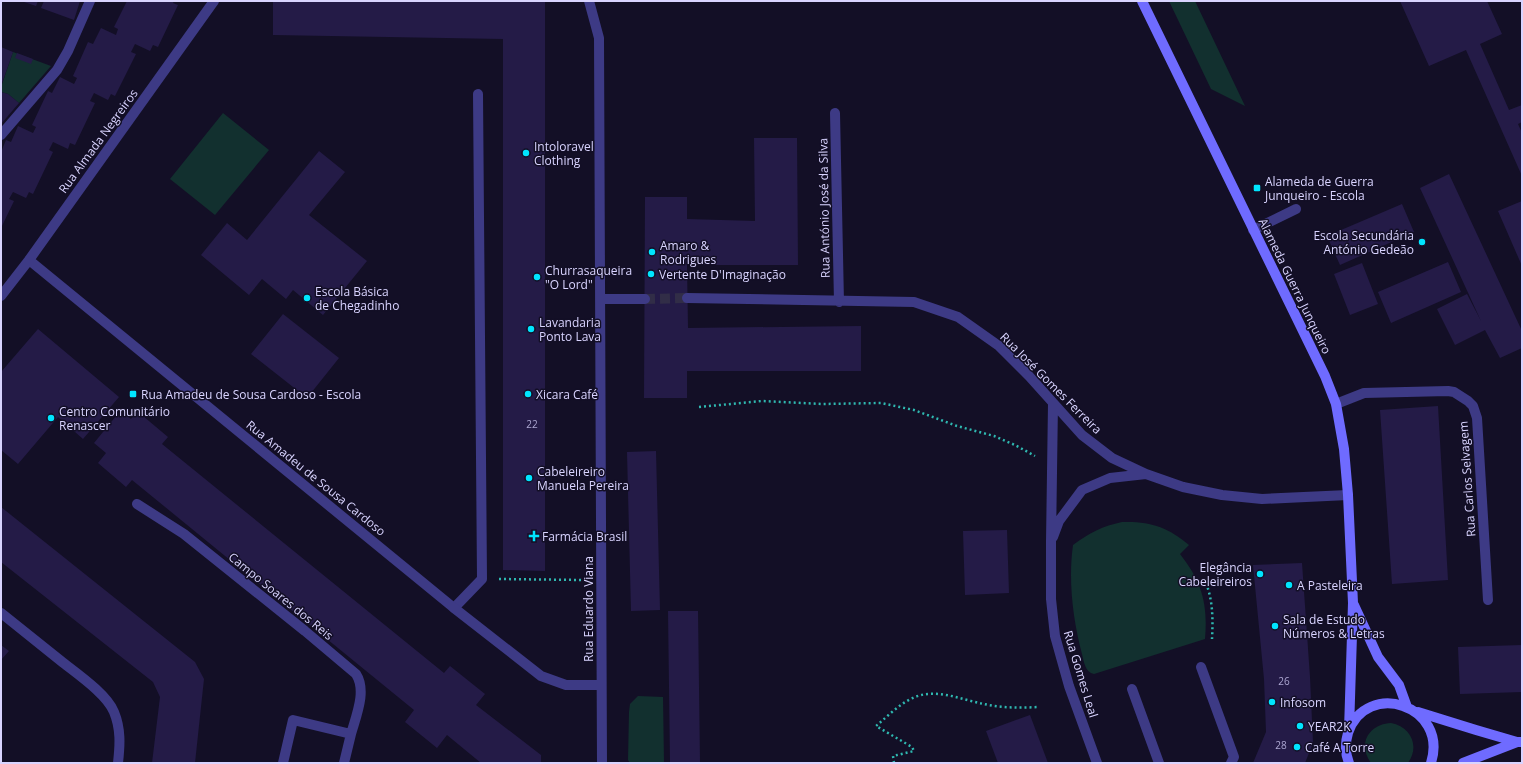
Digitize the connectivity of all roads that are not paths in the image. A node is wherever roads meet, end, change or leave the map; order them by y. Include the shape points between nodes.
1 (90, 1) edge
2 (214, 1) edge
3 (589, 1) edge
4 (1142, 1) edge
5 (478, 94) dead end
6 (835, 113) dead end
7 (1, 135) edge
8 (1296, 209) dead end
9 (1253, 230) junction
10 (29, 260) junction
11 (1, 296) edge
12 (687, 298) tunnel mouth
13 (601, 299) junction
14 (645, 299) tunnel mouth
15 (839, 302) junction
16 (1053, 403) junction
17 (1336, 404) junction
18 (1146, 474) junction
19 (1348, 495) junction
20 (138, 504) dead end
21 (1051, 542) junction
22 (1488, 600) dead end
23 (1353, 603) junction
24 (454, 608) junction
25 (1, 614) edge
26 (1201, 667) dead end
27 (601, 685) junction
28 (1132, 689) dead end
29 (1411, 709) junction
30 (1349, 730) junction
31 (351, 734) junction
32 (1520, 742) edge
33 (1348, 762) edge
34 (118, 763) edge
35 (283, 763) edge
36 (344, 763) edge
37 (602, 763) edge
38 (1097, 763) edge
39 (1158, 763) edge
40 (1231, 763) edge
41 (1431, 763) edge
42 (1463, 763) edge

1 - 7 street via 57,70
2 - 10 street, Rua Almada Negreiros
3 - 13 street, Rua Eduardo Viana via 598,38
4 - 9 street, Alameda Guerra Junqueiro
5 - 24 street via 482,579
6 - 15 street, Rua António José da Silva
8 - 9 street
9 - 17 street, Alameda Guerra Junqueiro via 1325,376
10 - 11 street, Rua Almada Negreiros
10 - 24 street, Rua Amadeu de Sousa Cardoso
12 - 15 street, Rua José Gomes Ferreira
13 - 14 street
13 - 27 street, Rua Eduardo Viana
15 - 16 street, Rua José Gomes Ferreira via 914,302 958,316 999,346
16 - 18 street, Rua José Gomes Ferreira via 1082,435 1112,458
16 - 21 street, Rua Gomes Leal
17 - 19 street, Alameda Guerra Junqueiro via 1344,449
17 - 22 street, Rua Carlos Selvagem via 1364,393 1448,391 1462,396 1473,406 1477,418
18 - 19 street, Rua José Gomes Ferreira via 1183,487 1229,496 1262,499
18 - 21 street, Rua Gomes Leal via 1110,478 1082,490 1060,521
19 - 23 street, Alameda Guerra Junqueiro
20 - 31 street, Campo Soares dos Reis via 184,534 356,674 361,691
21 - 38 street, Rua Gomes Leal via 1051,599 1055,636
23 - 29 street, Alameda Guerra Junqueiro via 1378,657 1399,685
23 - 30 street, Alameda Guerra Junqueiro
24 - 27 street, Rua Amadeu de Sousa Cardoso via 541,676 566,685
25 - 34 street via 86,681 114,710 119,728
26 - 40 street via 1234,757
27 - 37 street, Rua Eduardo Viana
28 - 39 street
29 - 30 street via 1392,703 1377,705 1358,717
29 - 32 street
29 - 41 street via 1425,721 1432,734 1434,750
30 - 33 street, Alameda Guerra Junqueiro via 1346,744
31 - 35 street via 293,720
31 - 36 street, Campo Soares dos Reis
32 - 42 street

